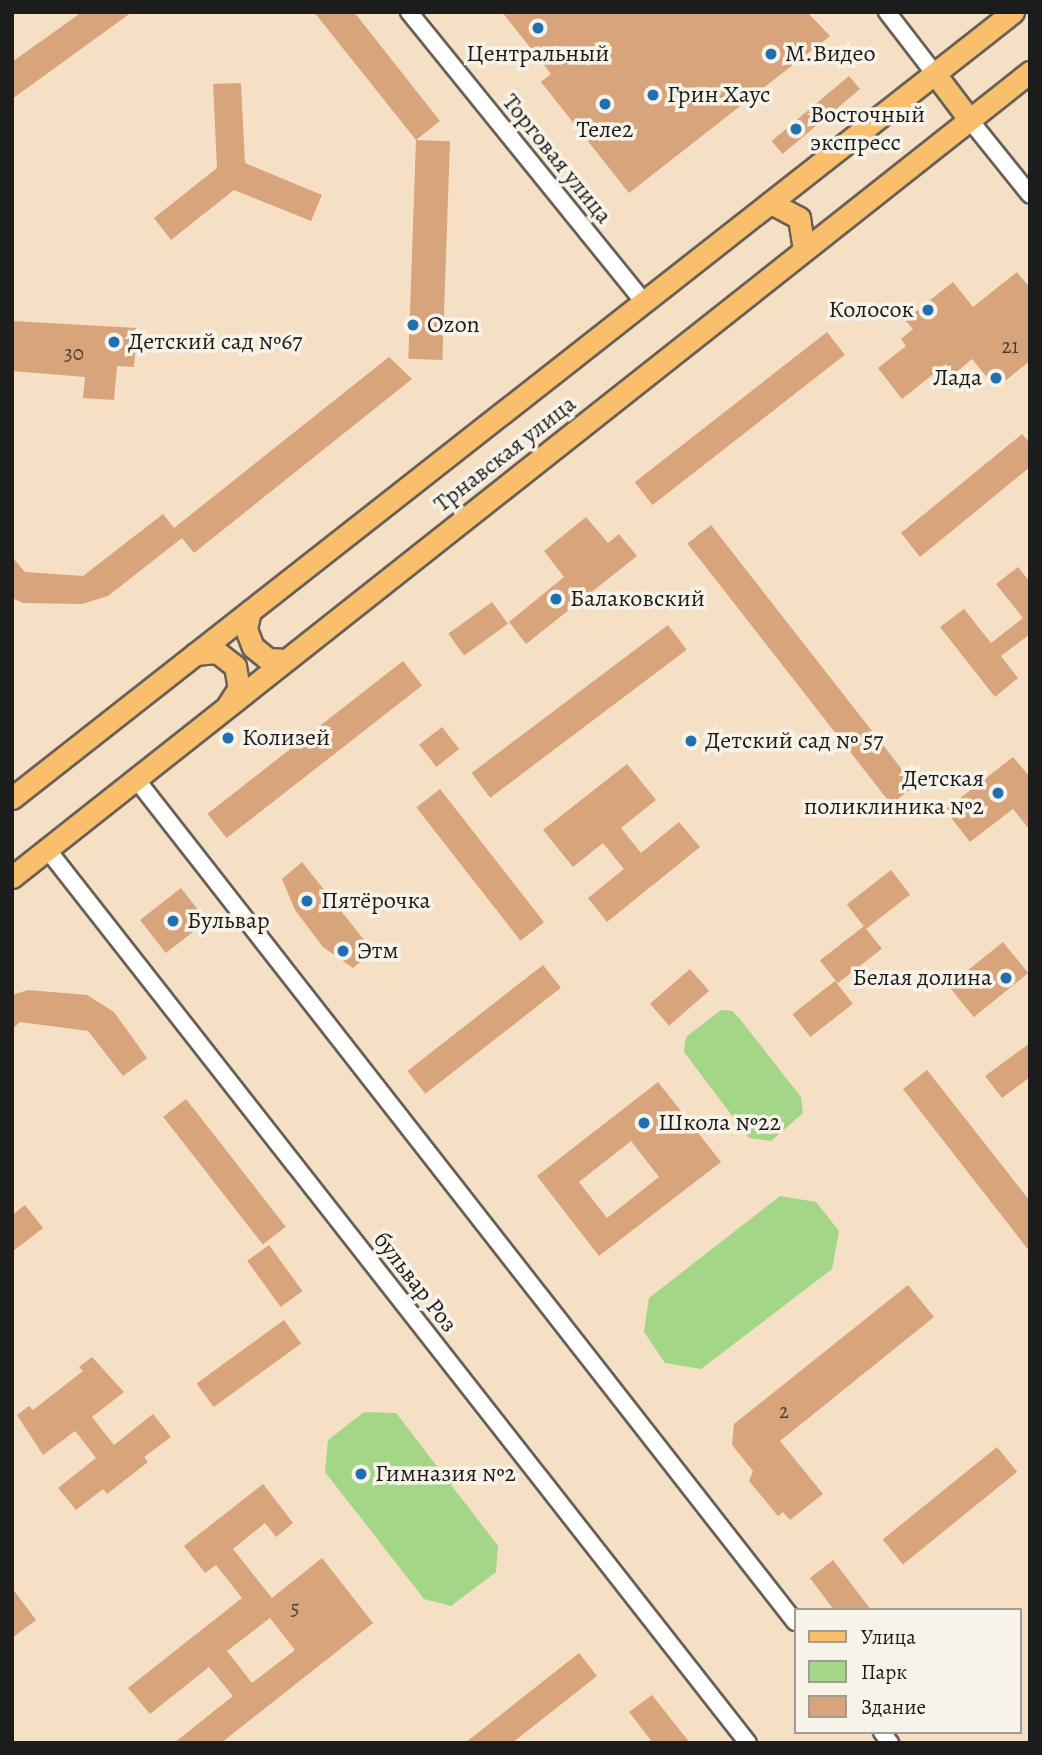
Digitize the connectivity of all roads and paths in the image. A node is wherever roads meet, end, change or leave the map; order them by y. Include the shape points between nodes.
1 (409, 12) edge
2 (887, 12) edge
3 (1013, 12) edge
4 (1030, 72) edge
5 (935, 74) junction
6 (969, 119) junction
7 (1030, 195) edge
8 (771, 203) junction
9 (804, 250) junction
10 (644, 302) junction
11 (250, 611) junction
12 (195, 654) junction
13 (286, 660) junction
14 (227, 706) junction
15 (136, 779) junction
16 (12, 798) edge
17 (47, 849) junction
18 (12, 877) edge
19 (794, 1621) edge
20 (748, 1743) edge

1 - 10 street, Торговая улица
2 - 5 street
3 - 5 main road, Трнавская улица
4 - 6 main road, Трнавская улица
5 - 6 main road
5 - 8 main road, Трнавская улица
6 - 7 street
6 - 9 main road, Трнавская улица
8 - 9 main road via 799,218
8 - 10 main road, Трнавская улица
9 - 13 main road, Трнавская улица
10 - 11 main road, Трнавская улица
11 - 12 main road, Трнавская улица
11 - 13 main road via 246,629 253,647 268,659
12 - 14 main road via 217,652 235,666 239,688
12 - 16 main road, Трнавская улица
13 - 14 main road, Трнавская улица
14 - 15 main road, Трнавская улица
15 - 17 main road, Трнавская улица
15 - 19 street
17 - 18 main road, Трнавская улица
17 - 20 street, бульвар Роз

